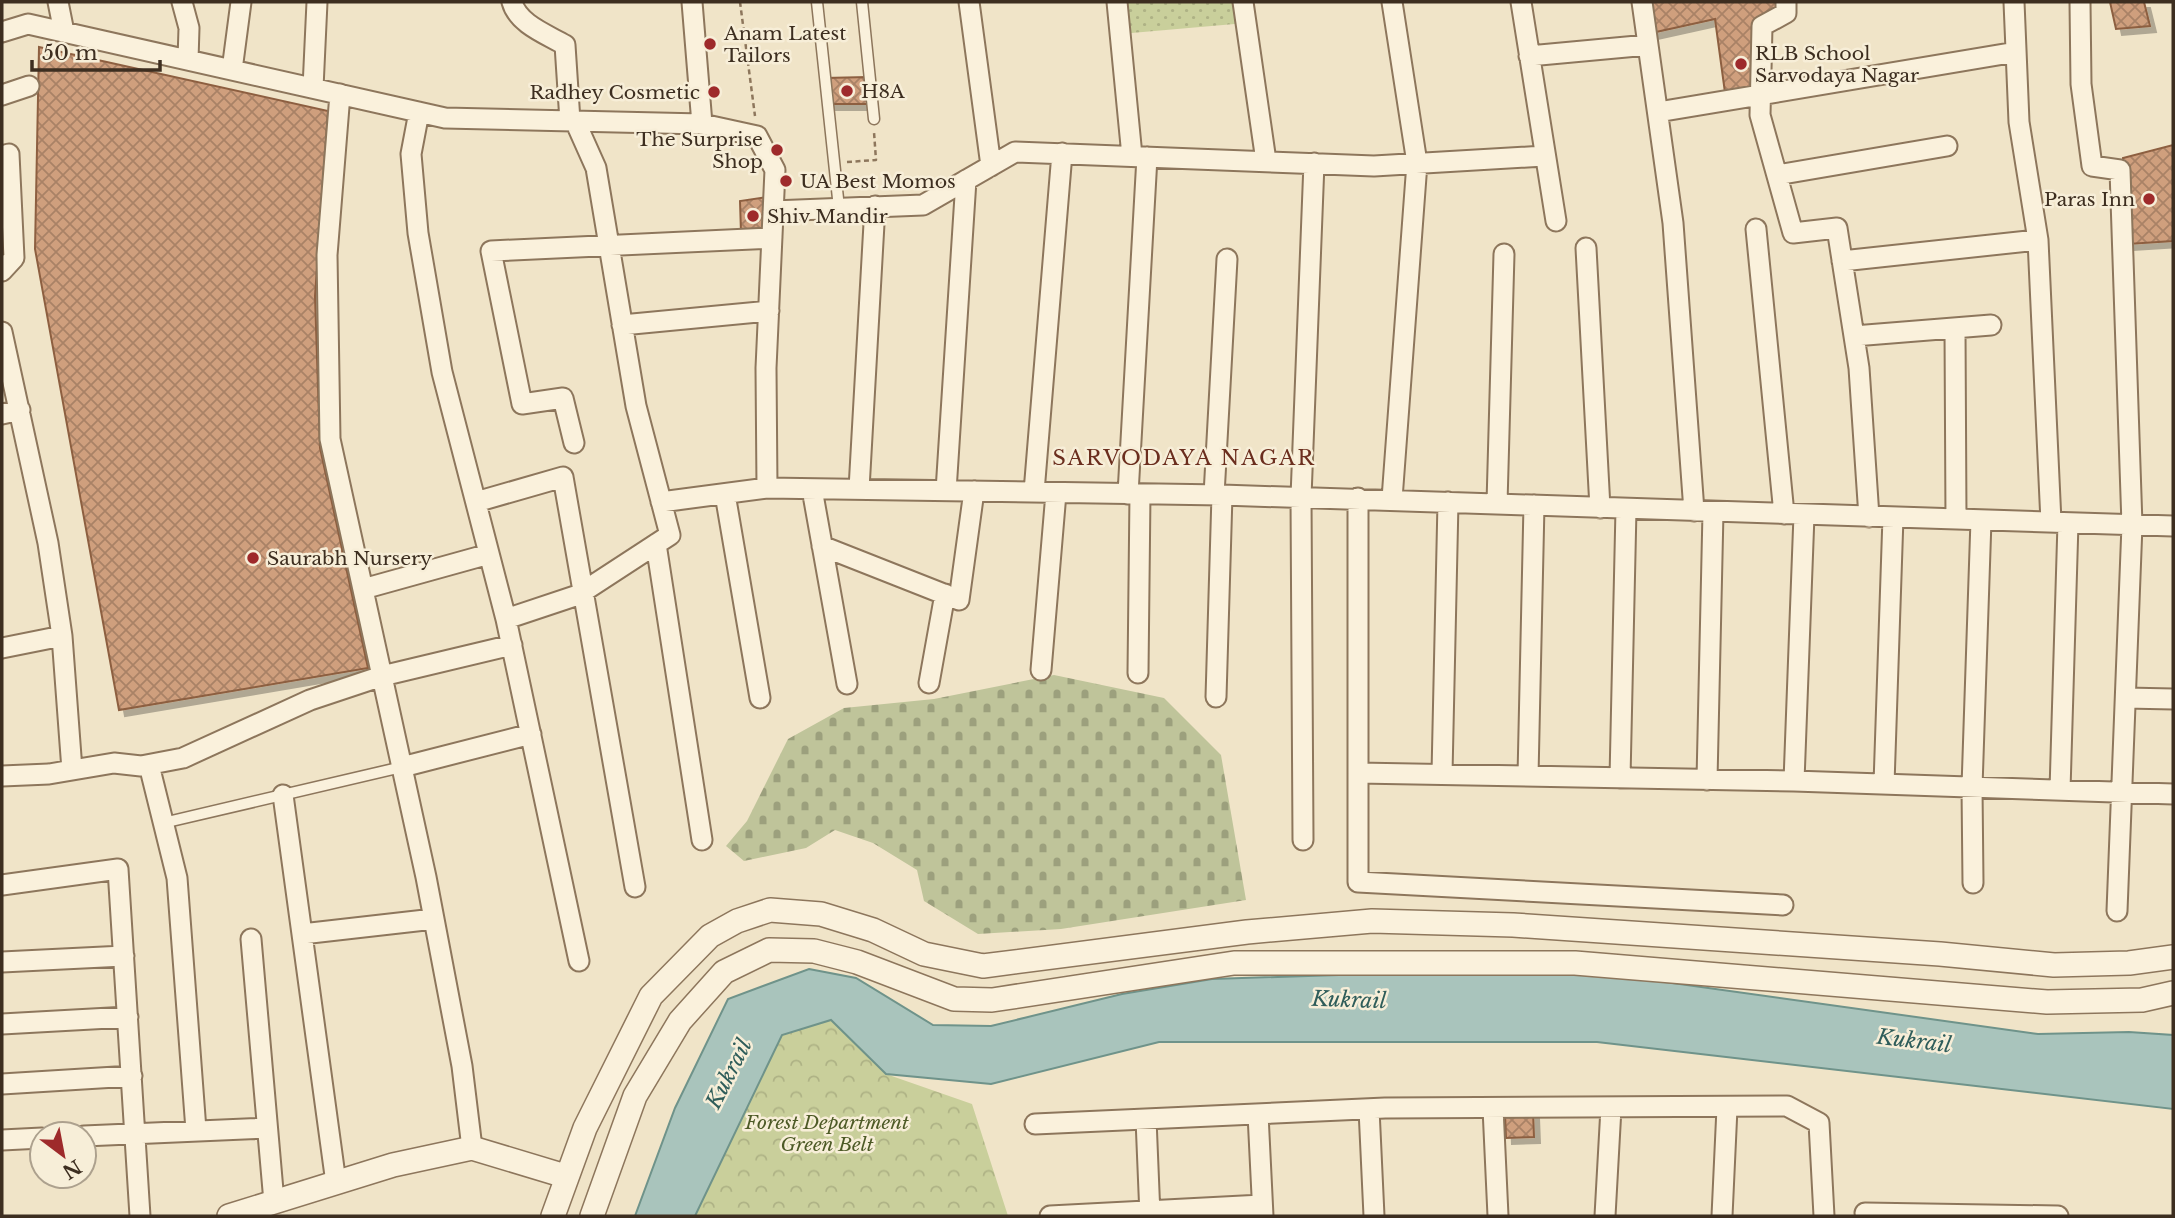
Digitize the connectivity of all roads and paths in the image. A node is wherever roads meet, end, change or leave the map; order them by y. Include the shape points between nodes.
1 (58, 2) edge
2 (182, 2) edge
3 (241, 2) edge
4 (317, 2) edge
5 (512, 2) edge
6 (692, 2) edge
7 (740, 2) edge
8 (817, 2) edge
9 (862, 2) edge
10 (969, 2) edge
11 (1117, 2) edge
12 (1242, 2) edge
13 (1392, 2) edge
14 (1521, 2) edge
15 (1642, 2) edge
16 (1786, 2) edge
17 (2014, 2) edge
18 (2080, 2) edge
19 (2, 32) edge
20 (64, 32) junction
21 (1648, 45) junction
22 (2016, 52) junction
23 (1529, 57) junction
24 (188, 60) junction
25 (232, 70) junction
26 (29, 86) dead end
27 (313, 88) junction
28 (2, 94) edge
29 (340, 94) junction
30 (1760, 94) junction
31 (419, 112) junction
32 (1658, 112) junction
33 (874, 118) joint
34 (573, 121) junction
35 (702, 124) junction
36 (757, 136) junction
37 (1947, 146) dead end
38 (1062, 153) junction
39 (2, 156) edge
40 (1544, 156) junction
41 (1140, 157) junction
42 (1266, 161) junction
43 (834, 163) junction
44 (1314, 163) junction
45 (1417, 163) junction
46 (991, 166) junction
47 (1777, 175) junction
48 (966, 180) junction
49 (875, 206) junction
50 (839, 208) junction
51 (773, 211) junction
52 (1556, 221) dead end
53 (1756, 229) dead end
54 (772, 239) junction
55 (2038, 240) junction
56 (609, 245) junction
57 (1586, 248) dead end
58 (1504, 254) dead end
59 (1227, 259) dead end
60 (1842, 261) junction
61 (2, 271) edge
62 (769, 311) junction
63 (1991, 325) dead end
64 (622, 326) junction
65 (1955, 329) junction
66 (2, 332) edge
67 (1854, 336) junction
68 (11, 412) edge
69 (575, 443) dead end
70 (767, 488) junction
71 (812, 489) junction
72 (859, 489) junction
73 (946, 491) junction
74 (974, 491) junction
75 (1034, 492) junction
76 (1056, 493) junction
77 (725, 494) junction
78 (1134, 494) junction
79 (1218, 495) junction
80 (1301, 496) junction
81 (1357, 498) junction
82 (1391, 499) junction
83 (476, 502) junction
84 (661, 502) junction
85 (1448, 502) junction
86 (1497, 503) junction
87 (1534, 505) junction
88 (1600, 508) junction
89 (1626, 509) junction
90 (1704, 512) junction
91 (1784, 514) junction
92 (1804, 515) junction
93 (1869, 517) junction
94 (1893, 517) junction
95 (1956, 519) junction
96 (1981, 520) junction
97 (2060, 522) junction
98 (2132, 524) junction
99 (2173, 526) edge
100 (656, 544) junction
101 (822, 546) junction
102 (489, 554) junction
103 (363, 589) junction
104 (585, 591) junction
105 (945, 594) junction
106 (506, 619) junction
107 (62, 636) junction
108 (512, 645) junction
109 (2, 648) edge
110 (1041, 670) dead end
111 (1138, 673) dead end
112 (382, 676) junction
113 (929, 683) dead end
114 (847, 684) dead end
115 (1216, 697) dead end
116 (760, 698) dead end
117 (2126, 698) junction
118 (2173, 699) edge
119 (531, 734) junction
120 (149, 765) junction
121 (402, 767) junction
122 (72, 770) junction
123 (1358, 773) junction
124 (1442, 774) junction
125 (2, 776) edge
126 (1528, 776) junction
127 (1620, 778) junction
128 (1707, 780) junction
129 (1794, 781) junction
130 (1884, 784) junction
131 (1972, 787) junction
132 (2060, 790) junction
133 (2123, 792) junction
134 (2173, 794) edge
135 (283, 795) junction
136 (163, 823) junction
137 (702, 840) dead end
138 (1303, 840) dead end
139 (1973, 883) dead end
140 (2, 885) edge
141 (635, 887) dead end
142 (1783, 905) dead end
143 (2117, 911) dead end
144 (434, 919) junction
145 (302, 934) junction
146 (251, 939) dead end
147 (124, 956) junction
148 (2173, 957) edge
149 (579, 961) dead end
150 (2, 962) edge
151 (2173, 993) edge
152 (128, 1017) junction
153 (2, 1024) edge
154 (132, 1076) junction
155 (2, 1084) edge
156 (1493, 1108) junction
157 (1611, 1108) junction
158 (1727, 1108) junction
159 (1369, 1109) junction
160 (1258, 1114) junction
161 (1146, 1119) junction
162 (1035, 1124) dead end
163 (267, 1128) junction
164 (197, 1130) junction
165 (136, 1133) junction
166 (98, 1135) edge
167 (28, 1139) edge
168 (2, 1140) edge
169 (472, 1148) junction
170 (565, 1176) junction
171 (336, 1183) junction
172 (274, 1202) junction
173 (1262, 1211) edge
174 (1865, 1213) dead end
175 (1150, 1214) edge
176 (140, 1216) edge
177 (229, 1216) edge
178 (554, 1216) edge
179 (592, 1216) edge
180 (1050, 1216) edge
181 (1374, 1216) edge
182 (1498, 1216) edge
183 (1605, 1216) edge
184 (1721, 1216) edge
185 (1824, 1216) edge
186 (2058, 1216) edge

1 - 20 street
2 - 24 street via 189,28
3 - 25 street
4 - 27 street
5 - 34 street via 533,27 565,45
6 - 35 street
7 - 36 path
8 - 43 lane
9 - 33 lane
10 - 46 street
11 - 41 street
12 - 42 street
13 - 45 street
14 - 23 street
15 - 21 street
16 - 30 street via 1786,13 1762,26
17 - 22 street
18 - 98 street via 2081,84 2092,166 2120,170
19 - 20 street via 28,24
20 - 24 street
21 - 23 street
21 - 32 street
22 - 30 street
22 - 55 street via 2019,122
23 - 40 street
24 - 25 street
25 - 27 street
26 - 28 street
27 - 29 street
29 - 31 street
29 - 103 street via 327,255 330,439
30 - 32 street
30 - 47 street via 1760,115
31 - 34 street via 445,118
31 - 83 street via 411,154 418,233 442,372
32 - 90 street
33 - 43 path via 876,160
34 - 35 street
34 - 56 street via 596,169
35 - 36 street
36 - 51 street via 775,170
37 - 47 street
38 - 41 street
38 - 46 street via 1015,152
38 - 75 street
39 - 61 street via 9,154 14,258
40 - 45 street
40 - 52 street
41 - 42 street
41 - 78 street
42 - 44 street
43 - 50 lane
44 - 45 street
44 - 80 street
45 - 82 street
46 - 48 street
47 - 60 street via 1793,233 1837,228
48 - 49 street via 923,205
48 - 73 street
49 - 50 street
49 - 72 street
50 - 51 street
51 - 54 street
53 - 91 street
54 - 56 street
54 - 62 street
55 - 60 street
55 - 97 street
56 - 64 street
56 - 69 street via 491,250 522,404 563,398
57 - 88 street
58 - 86 street
59 - 79 street
60 - 67 street
62 - 64 street
62 - 70 street
63 - 65 street
64 - 84 street via 636,406
65 - 67 street
65 - 95 street
66 - 68 street
67 - 93 street
68 - 107 street via 48,543
70 - 71 street
70 - 77 street
71 - 72 street
71 - 101 street
72 - 73 street
73 - 74 street
74 - 75 street
74 - 105 street via 959,600
75 - 76 street
76 - 78 street
76 - 110 street
77 - 84 street
77 - 116 street
78 - 79 street
78 - 111 street
79 - 80 street
79 - 115 street
80 - 81 street
80 - 138 street
81 - 82 street
81 - 123 street
82 - 85 street
83 - 102 street
83 - 104 street via 563,477
84 - 100 street via 670,535
85 - 86 street
85 - 124 street
86 - 87 street
87 - 88 street
87 - 126 street
88 - 89 street
89 - 90 street
89 - 127 street
90 - 91 street
90 - 128 street
91 - 92 street
92 - 93 street
92 - 129 street
93 - 94 street
94 - 95 street
94 - 130 street
95 - 96 street
96 - 97 street
96 - 131 street
97 - 98 street
97 - 132 street
98 - 99 street
98 - 117 street
100 - 104 street
100 - 137 street
101 - 105 street
101 - 114 street
102 - 103 street
102 - 106 street
103 - 112 street
104 - 106 street
104 - 141 street
105 - 113 street
106 - 108 street
107 - 109 street
107 - 122 street
108 - 112 street
108 - 119 street
112 - 120 street via 310,701 183,758
112 - 121 street
117 - 118 street
117 - 133 street
119 - 121 street
119 - 149 street
120 - 122 street via 114,763
120 - 136 street
121 - 135 lane
121 - 144 street
122 - 125 street
123 - 124 street
123 - 142 street via 1358,882
124 - 126 street
126 - 127 street
127 - 128 street
128 - 129 street
129 - 130 street
130 - 131 street
131 - 132 street
131 - 139 street
132 - 133 street
133 - 134 street
133 - 143 street
135 - 136 lane
135 - 145 street
136 - 164 street via 177,878
140 - 147 street via 118,869
144 - 145 street
144 - 169 street via 462,1066
145 - 171 street
146 - 163 street
147 - 150 street
147 - 152 street
148 - 170 street via 2054,965 1513,925 1372,921 1223,934 983,967 924,954 873,930 821,914 770,910 710,936 651,996
151 - 179 street via 2142,1000 2047,1002 1575,963 1234,963 992,1000 954,999 857,962 814,951 769,950 724,972 680,1021 635,1096
152 - 153 street
152 - 154 street
154 - 155 street
154 - 165 street
156 - 157 street
156 - 159 street
156 - 182 street
157 - 158 street
157 - 183 street
158 - 184 street
158 - 185 street via 1787,1106 1819,1123
159 - 160 street
159 - 181 street
160 - 161 street
160 - 173 street
161 - 162 street
161 - 175 street
163 - 164 street
163 - 172 street
164 - 165 street
165 - 166 street
165 - 176 street
167 - 168 street
169 - 170 street
169 - 171 street
170 - 178 street
171 - 172 street
172 - 177 street
173 - 175 street
174 - 186 street
175 - 180 street

